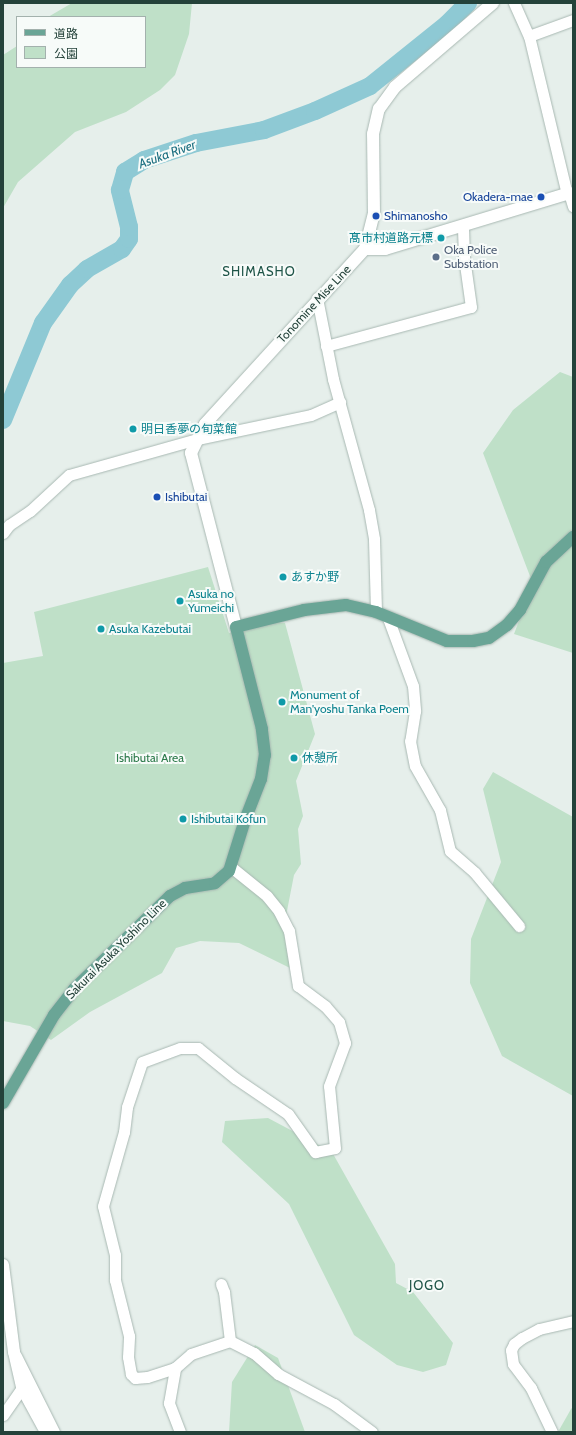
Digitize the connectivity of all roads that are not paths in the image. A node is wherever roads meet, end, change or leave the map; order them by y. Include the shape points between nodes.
1 (493, 3) edge
2 (514, 3) edge
3 (573, 20) edge
4 (529, 36) junction
5 (570, 193) edge
6 (573, 206) edge
7 (463, 225) junction
8 (364, 249) junction
9 (318, 298) junction
10 (326, 346) junction
11 (340, 402) junction
12 (197, 439) junction
13 (3, 533) edge
14 (573, 537) edge
15 (376, 612) junction
16 (388, 618) junction
17 (236, 627) junction
18 (231, 867) junction
19 (519, 926) dead end
20 (3, 1103) edge
21 (3, 1265) edge
22 (221, 1284) dead end
23 (573, 1321) edge
24 (230, 1341) junction
25 (14, 1352) junction
26 (175, 1368) junction
27 (22, 1388) junction
28 (3, 1415) edge
29 (46, 1432) edge
30 (54, 1432) edge
31 (180, 1432) edge
32 (372, 1432) edge
33 (552, 1432) edge

1 - 8 main road, Tonomine Mise Line via 395,87 379,109 373,134 374,213
2 - 4 street
3 - 4 street
4 - 5 street
5 - 6 street
5 - 7 main road
7 - 8 main road via 385,249
7 - 10 street via 471,306
8 - 9 main road, Tonomine Mise Line
9 - 10 street
9 - 12 main road, Tonomine Mise Line via 205,424
10 - 11 street
11 - 12 street via 311,415
11 - 15 street via 374,539
12 - 13 street via 69,475 30,511 9,525
12 - 17 main road, Tonomine Mise Line via 191,453
14 - 16 main road via 546,562 520,610 507,625 489,638 473,642 447,641
15 - 16 main road
15 - 17 main road via 346,605 325,607
16 - 19 street via 413,686 415,712 410,741 415,766 440,810 450,851 475,873
17 - 18 main road, Sakurai Asuka Yoshino Line via 262,729 265,756 261,779
18 - 20 main road, Sakurai Asuka Yoshino Line via 227,875 215,884 185,888 165,899 74,989 54,1015
18 - 26 street via 267,896 279,911 289,931 298,986 324,1006 339,1022 345,1043 329,1086 335,1148 315,1152 288,1114 235,1078 198,1048 180,1048 142,1062 127,1106 124,1132 103,1206 115,1255 115,1280 130,1336 128,1357 131,1374 135,1378 147,1377
21 - 25 main road
22 - 24 street
23 - 33 street via 539,1330 522,1338 511,1350 513,1364 531,1388
24 - 26 street via 191,1354
24 - 32 street via 254,1353 278,1374 334,1404
25 - 27 main road
25 - 30 street
26 - 31 street via 169,1403
27 - 28 street
27 - 29 main road

